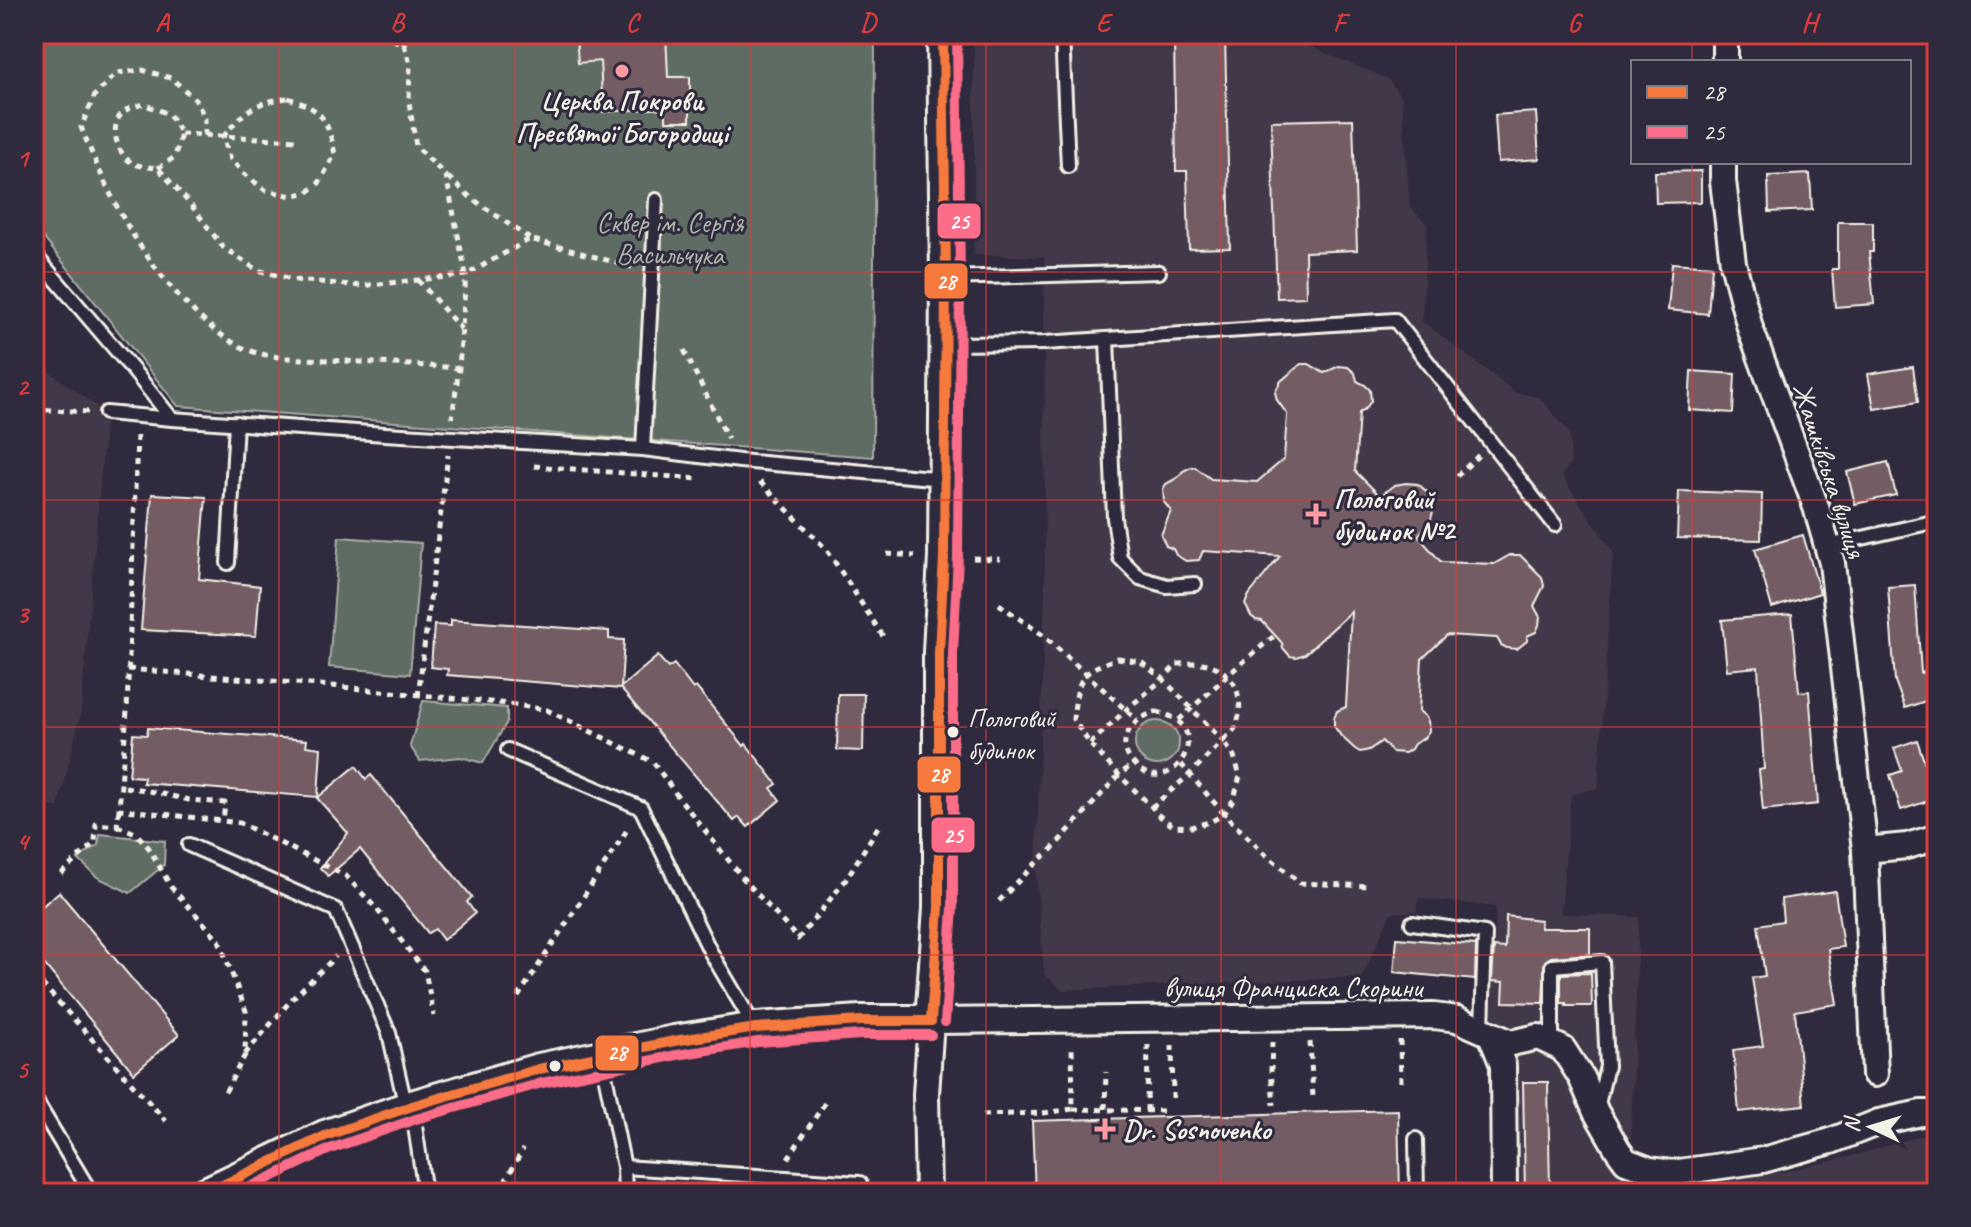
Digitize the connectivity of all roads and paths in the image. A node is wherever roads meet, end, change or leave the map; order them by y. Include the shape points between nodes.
1 (382, 34) edge
2 (405, 34) edge
3 (943, 34) edge
4 (1062, 34) edge
5 (1725, 34) edge
6 (404, 45) junction
7 (1725, 60) edge
8 (181, 134) junction
9 (205, 136) junction
10 (223, 137) junction
11 (297, 140) dead end
12 (1723, 164) edge
13 (1068, 166) dead end
14 (158, 168) junction
15 (446, 176) junction
16 (656, 200) dead end
17 (530, 239) junction
18 (34, 254) edge
19 (1159, 272) dead end
20 (651, 273) junction
21 (466, 275) junction
22 (946, 278) junction
23 (418, 280) junction
24 (461, 330) junction
25 (1107, 339) junction
26 (945, 344) junction
27 (684, 350) dead end
28 (459, 368) junction
29 (34, 409) edge
30 (106, 413) joint
31 (172, 419) junction
32 (236, 423) junction
33 (137, 435) dead end
34 (450, 438) junction
35 (1491, 443) junction
36 (643, 449) junction
37 (740, 461) junction
38 (1457, 476) dead end
39 (945, 479) junction
40 (1937, 521) edge
41 (1555, 525) dead end
42 (1827, 546) junction
43 (228, 563) dead end
44 (1195, 584) dead end
45 (999, 604) dead end
46 (1274, 636) dead end
47 (886, 641) dead end
48 (128, 669) junction
49 (1086, 673) junction
50 (1229, 674) junction
51 (1163, 679) junction
52 (418, 696) junction
53 (1127, 709) junction
54 (1192, 709) junction
55 (1137, 720) junction
56 (1179, 720) junction
57 (1223, 741) junction
58 (1090, 744) junction
59 (508, 750) dead end
60 (1133, 764) junction
61 (1181, 764) junction
62 (1119, 775) junction
63 (1189, 775) junction
64 (125, 787) dead end
65 (1152, 807) junction
66 (641, 808) junction
67 (119, 809) junction
68 (1224, 814) junction
69 (223, 821) junction
70 (881, 822) dead end
71 (117, 826) junction
72 (1937, 837) edge
73 (189, 845) dead end
74 (1865, 850) junction
75 (61, 874) dead end
76 (1369, 886) dead end
77 (999, 901) dead end
78 (1412, 923) dead end
79 (351, 943) junction
80 (34, 975) edge
81 (518, 997) dead end
82 (434, 1016) dead end
83 (931, 1021) junction
84 (756, 1028) junction
85 (1400, 1031) dead end
86 (1487, 1032) junction
87 (1148, 1037) dead end
88 (1272, 1037) dead end
89 (1310, 1037) dead end
90 (1172, 1040) dead end
91 (1072, 1042) dead end
92 (1552, 1044) junction
93 (245, 1055) junction
94 (601, 1055) junction
95 (1106, 1072) dead end
96 (1875, 1074) dead end
97 (1401, 1082) dead end
98 (224, 1094) dead end
99 (34, 1098) edge
100 (1173, 1098) dead end
101 (1313, 1098) dead end
102 (825, 1103) dead end
103 (1274, 1105) dead end
104 (409, 1107) junction
105 (1073, 1109) junction
106 (1105, 1109) junction
107 (1147, 1111) junction
108 (1165, 1111) dead end
109 (1596, 1112) junction
110 (1937, 1113) edge
111 (983, 1115) dead end
112 (166, 1121) dead end
113 (1416, 1139) dead end
114 (523, 1149) dead end
115 (624, 1167) junction
116 (774, 1178) junction
117 (860, 1183) dead end
118 (91, 1193) edge
119 (206, 1193) edge
120 (425, 1193) edge
121 (499, 1193) edge
122 (625, 1193) edge
123 (928, 1193) edge
124 (1417, 1193) edge
125 (1504, 1193) edge

1 - 6 path
2 - 6 path
3 - 22 street
4 - 13 lane
5 - 7 street
6 - 15 path via 416,146
8 - 9 path
8 - 14 path via 175,157
8 - 14 path via 169,114 143,104 124,111 115,126 116,144 131,162
9 - 10 path
9 - 28 path via 205,119 196,100 171,78 142,70 117,73 95,95 81,127 123,218 196,314 231,343 258,354
10 - 10 path via 230,158 243,173 265,190 292,196 319,183 335,154 328,126 311,106 288,98 268,100 242,113
10 - 11 path
12 - 42 street, Жашківська вулиця via 1733,263 1750,328
14 - 23 path via 223,247 257,270 361,286
15 - 17 path
15 - 21 path
16 - 20 lane
17 - 20 path
17 - 21 path
18 - 31 lane
19 - 22 lane
20 - 36 lane
21 - 23 path
21 - 24 path
22 - 26 street
23 - 24 path
24 - 28 path
25 - 26 lane
25 - 35 lane via 1395,320
25 - 44 lane via 1120,558 1140,578 1167,586
26 - 39 street
27 - 37 path
28 - 34 path
29 - 30 path
30 - 31 lane
31 - 32 lane
32 - 34 lane
32 - 43 lane
33 - 48 path
34 - 36 lane
34 - 52 path
35 - 38 path
35 - 41 lane
36 - 37 lane
37 - 39 lane
37 - 47 path via 827,550
39 - 83 street via 939,908
40 - 42 lane
42 - 74 street, Жашківська вулиця
45 - 49 path
46 - 50 path
48 - 52 path
48 - 67 path
49 - 51 path via 1118,658 1141,662
49 - 53 path
49 - 58 path via 1073,719
50 - 51 path via 1201,662 1177,664
50 - 54 path
50 - 57 path via 1239,707 1235,728
51 - 53 path
51 - 54 path
52 - 70 path via 547,710 653,762 741,876 798,939 845,881
53 - 55 path
53 - 58 path
54 - 56 path
54 - 57 path
55 - 56 path via 1156,712
55 - 60 path via 1126,738
56 - 61 path via 1188,745
57 - 63 path
57 - 68 path via 1240,776
58 - 62 path
59 - 66 lane
60 - 61 path via 1154,775
60 - 62 path
61 - 63 path
62 - 65 path
62 - 77 path
63 - 65 path
63 - 68 path
64 - 69 path via 225,803
65 - 68 path via 1173,826 1192,827
66 - 81 path
66 - 84 lane via 710,951
67 - 69 path
67 - 71 path
68 - 76 path via 1300,883
69 - 82 path via 240,823 346,876 425,971
71 - 75 path via 96,824 95,842
71 - 93 path via 136,833 171,887 219,940 246,1011
72 - 74 street
73 - 79 lane via 336,910
74 - 96 street, Жашківська вулиця
78 - 86 lane via 1485,933
79 - 93 path via 292,999
79 - 104 lane via 389,1033
80 - 112 path
83 - 84 street
83 - 86 street, вулиця Франциска Скорини via 1434,1016
83 - 123 street
84 - 94 street
85 - 97 path
86 - 92 street, вулиця Франциска Скорини via 1511,1043 1538,1037
86 - 125 street via 1503,1065
87 - 107 path
88 - 103 path
89 - 101 path
90 - 100 path
91 - 105 path
92 - 109 street via 1563,1049
92 - 109 lane via 1552,966 1602,962 1607,1066
93 - 98 path
94 - 104 street
94 - 115 lane
95 - 106 path
99 - 118 lane
102 - 116 path
104 - 119 street via 325,1136
104 - 120 lane
105 - 106 path
105 - 111 path
106 - 107 path
107 - 108 path
109 - 110 street via 1626,1161 1672,1173 1763,1160 1879,1122
113 - 124 lane
114 - 121 path
115 - 116 lane
115 - 122 lane
116 - 117 lane

